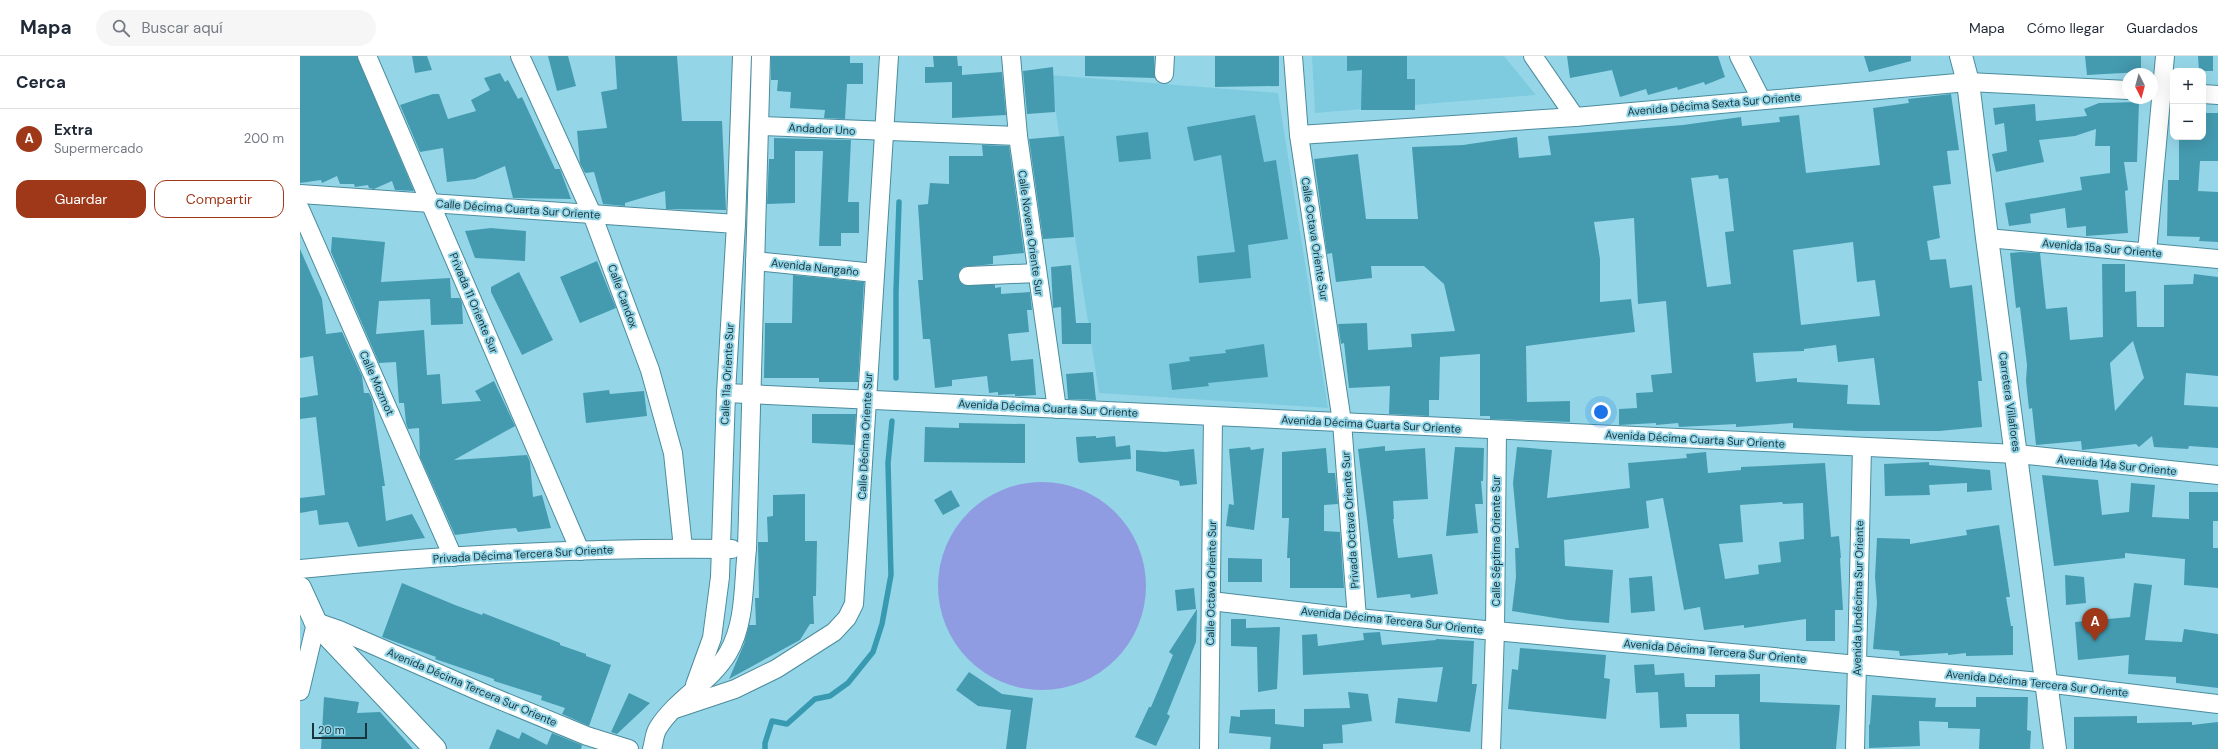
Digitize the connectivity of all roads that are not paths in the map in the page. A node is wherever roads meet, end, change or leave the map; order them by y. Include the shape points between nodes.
1 (367, 56) edge
2 (520, 56) edge
3 (742, 56) edge
4 (762, 56) edge
5 (889, 56) edge
6 (1011, 56) edge
7 (1165, 56) edge
8 (1293, 56) edge
9 (1533, 56) edge
10 (1739, 56) edge
11 (1961, 56) edge
12 (2165, 56) edge
13 (1164, 74) dead end
14 (1968, 82) junction
15 (2122, 90) edge
16 (2162, 92) edge
17 (2206, 94) edge
18 (2218, 95) edge
19 (1761, 99) junction
20 (1574, 117) junction
21 (759, 126) junction
22 (884, 132) junction
23 (1299, 135) junction
24 (1018, 136) junction
25 (300, 194) edge
26 (431, 203) junction
27 (300, 209) edge
28 (592, 214) junction
29 (736, 224) junction
30 (1987, 238) junction
31 (2147, 252) junction
32 (2218, 259) edge
33 (755, 261) junction
34 (875, 273) junction
35 (1037, 273) junction
36 (968, 276) dead end
37 (726, 393) junction
38 (750, 394) junction
39 (867, 400) junction
40 (1057, 409) junction
41 (1213, 416) junction
42 (1342, 422) junction
43 (1497, 430) junction
44 (1862, 447) junction
45 (2017, 454) junction
46 (2218, 475) edge
47 (683, 548) junction
48 (721, 549) junction
49 (747, 549) junction
50 (580, 551) junction
51 (453, 557) junction
52 (300, 569) edge
53 (720, 577) junction
54 (744, 578) junction
55 (300, 588) edge
56 (1211, 601) junction
57 (308, 618) edge
58 (1357, 618) junction
59 (1496, 631) junction
60 (1857, 664) junction
61 (2046, 684) junction
62 (694, 688) junction
63 (300, 691) edge
64 (2218, 704) edge
65 (674, 710) junction
66 (431, 747) edge
67 (629, 749) edge
68 (652, 749) edge
69 (1210, 749) edge
70 (1491, 749) edge
71 (1855, 749) edge
72 (2055, 749) edge

1 - 26 street, Privada 11 Oriente Sur
2 - 28 street, Calle Candox
3 - 29 street, Calle 11a Oriente Sur
4 - 21 street, Calle 11a Oriente Sur
5 - 22 street, Calle Décima Oriente Sur
6 - 24 street, Calle Novena Oriente Sur
7 - 13 street
8 - 23 street, Calle Octava Oriente Sur
9 - 20 street
10 - 19 street
11 - 14 main road, Carretera Villaflores
12 - 16 street
14 - 15 street, Avenida Décima Sexta Sur Oriente
14 - 19 street, Avenida Décima Sexta Sur Oriente
14 - 30 main road, Carretera Villaflores
16 - 31 street
17 - 18 street
19 - 20 street, Avenida Décima Sexta Sur Oriente
20 - 23 street, Avenida Décima Sexta Sur Oriente
21 - 22 street, Andador Uno
21 - 33 street, Calle 11a Oriente Sur
22 - 24 street
22 - 34 street, Calle Décima Oriente Sur
23 - 42 street, Calle Octava Oriente Sur
24 - 35 street, Calle Novena Oriente Sur
25 - 26 street, Calle Décima Cuarta Sur Oriente
26 - 28 street, Calle Décima Cuarta Sur Oriente
26 - 50 street, Privada 11 Oriente Sur
27 - 51 street, Calle Mozmot
28 - 29 street, Calle Décima Cuarta Sur Oriente
28 - 47 street, Calle Candox via 650,370 673,453
29 - 37 street, Calle 11a Oriente Sur
30 - 31 street, Avenida 15a Sur Oriente
30 - 45 main road, Carretera Villaflores
31 - 32 street, Avenida 15a Sur Oriente
33 - 34 street, Avenida Nangaño
33 - 38 street, Calle 11a Oriente Sur
34 - 39 street, Calle Décima Oriente Sur
35 - 36 street
35 - 40 street, Calle Novena Oriente Sur
37 - 38 street, Avenida Décima Cuarta Sur Oriente
37 - 48 street, Calle 11a Oriente Sur
38 - 39 street, Avenida Décima Cuarta Sur Oriente
38 - 49 street, Calle 11a Oriente Sur
39 - 40 street, Avenida Décima Cuarta Sur Oriente
39 - 65 street, Calle Décima Oriente Sur via 854,604 847,618 834,632 776,669 735,689
40 - 41 street, Avenida Décima Cuarta Sur Oriente
41 - 42 street, Avenida Décima Cuarta Sur Oriente
41 - 56 street, Calle Octava Oriente Sur
42 - 43 street, Avenida Décima Cuarta Sur Oriente
42 - 58 street, Privada Octava Oriente Sur
43 - 44 street, Avenida Décima Cuarta Sur Oriente
43 - 59 street, Calle Séptima Oriente Sur
44 - 45 street, Avenida Décima Cuarta Sur Oriente
44 - 60 street, Avenida Undécima Sur Oriente
45 - 46 street, Avenida 14a Sur Oriente
45 - 61 main road, Carretera Villaflores
47 - 48 street, Privada Décima Tercera Sur Oriente
47 - 50 street, Privada Décima Tercera Sur Oriente
48 - 49 street, Privada Décima Tercera Sur Oriente
48 - 53 street, Calle 11a Oriente Sur
49 - 54 street, Calle 11a Oriente Sur
50 - 51 street, Privada Décima Tercera Sur Oriente
51 - 52 street, Privada Décima Tercera Sur Oriente
53 - 54 street
53 - 62 street, Calle 11a Oriente Sur via 712,638
54 - 62 street, Calle 11a Oriente Sur via 741,619 728,653 710,675
55 - 57 main road
56 - 58 street, Avenida Décima Tercera Sur Oriente
56 - 69 street, Calle Octava Oriente Sur
57 - 63 street
57 - 66 main road
57 - 67 street, Avenida Décima Tercera Sur Oriente via 580,733
58 - 59 street, Avenida Décima Tercera Sur Oriente
59 - 60 street, Avenida Décima Tercera Sur Oriente
59 - 70 street, Calle Séptima Oriente Sur
60 - 61 street, Avenida Décima Tercera Sur Oriente
60 - 71 street, Avenida Undécima Sur Oriente
61 - 64 street, Avenida Décima Tercera Sur Oriente
61 - 72 main road, Carretera Villaflores
62 - 65 street, Calle 11a Oriente Sur
65 - 68 street, Calle 11a Oriente Sur via 657,729

